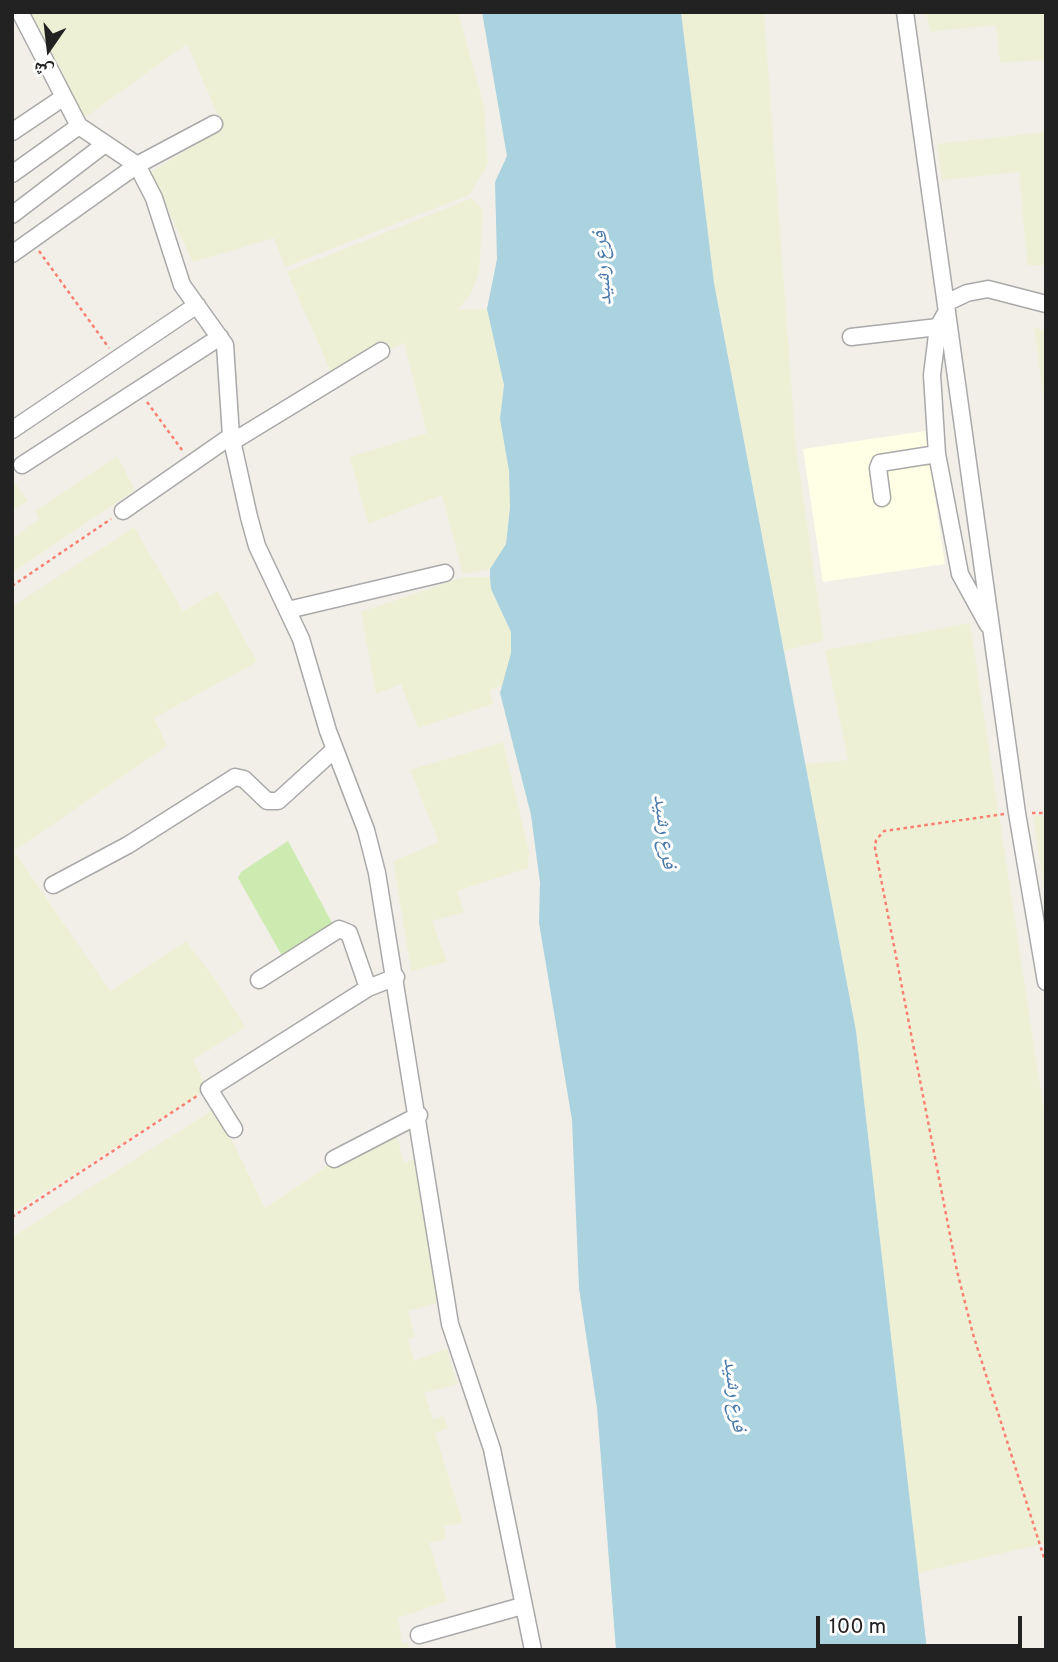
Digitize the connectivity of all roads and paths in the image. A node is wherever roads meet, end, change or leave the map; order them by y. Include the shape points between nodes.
1 (20, 12) edge
2 (905, 12) edge
3 (64, 97) junction
4 (214, 124) dead end
5 (79, 126) junction
6 (13, 129) edge
7 (105, 144) junction
8 (137, 165) junction
9 (12, 174) edge
10 (12, 215) edge
11 (32, 241) junction
12 (12, 254) edge
13 (1046, 304) edge
14 (197, 305) junction
15 (947, 307) junction
16 (938, 327) junction
17 (220, 337) junction
18 (851, 337) dead end
19 (381, 351) dead end
20 (117, 360) junction
21 (138, 389) junction
22 (12, 430) edge
23 (231, 439) junction
24 (937, 454) junction
25 (192, 464) junction
26 (22, 465) dead end
27 (881, 498) dead end
28 (123, 511) joint
29 (445, 573) dead end
30 (12, 586) edge
31 (288, 610) junction
32 (991, 630) junction
33 (334, 750) junction
34 (1017, 813) junction
35 (53, 886) dead end
36 (396, 977) junction
37 (259, 980) dead end
38 (1046, 982) edge
39 (368, 988) junction
40 (209, 1088) junction
41 (419, 1115) junction
42 (234, 1129) dead end
43 (334, 1159) dead end
44 (12, 1217) edge
45 (1044, 1552) edge
46 (1046, 1564) edge
47 (522, 1606) junction
48 (419, 1636) dead end
49 (533, 1650) edge

1 - 3 street
2 - 15 street
3 - 5 street
3 - 6 street
4 - 8 street
5 - 7 street
5 - 9 street
7 - 8 street
7 - 10 street
8 - 11 street
8 - 14 street via 154,198 177,274
11 - 12 street
11 - 20 path
13 - 15 street via 988,289 967,293
14 - 17 street
14 - 20 street
15 - 16 street
15 - 32 street
16 - 18 street
16 - 24 street via 932,374
17 - 21 street
17 - 23 street via 227,355
19 - 23 street
20 - 22 street
21 - 25 path
21 - 26 street
23 - 25 street
23 - 31 street via 257,546
24 - 27 street via 880,463
24 - 32 street via 960,574
25 - 28 street
28 - 30 path
29 - 31 street
31 - 33 street
32 - 34 street
33 - 35 street via 278,801 267,801 244,779 234,777 128,845
33 - 36 street via 372,848
34 - 38 street
34 - 45 path via 902,826 879,834 875,848 957,1271
36 - 39 street
36 - 41 street
37 - 39 street via 339,929 349,933
39 - 40 street
40 - 42 street
40 - 44 path
41 - 43 street
41 - 47 street via 450,1324 492,1449
45 - 46 path
47 - 48 street
47 - 49 street

